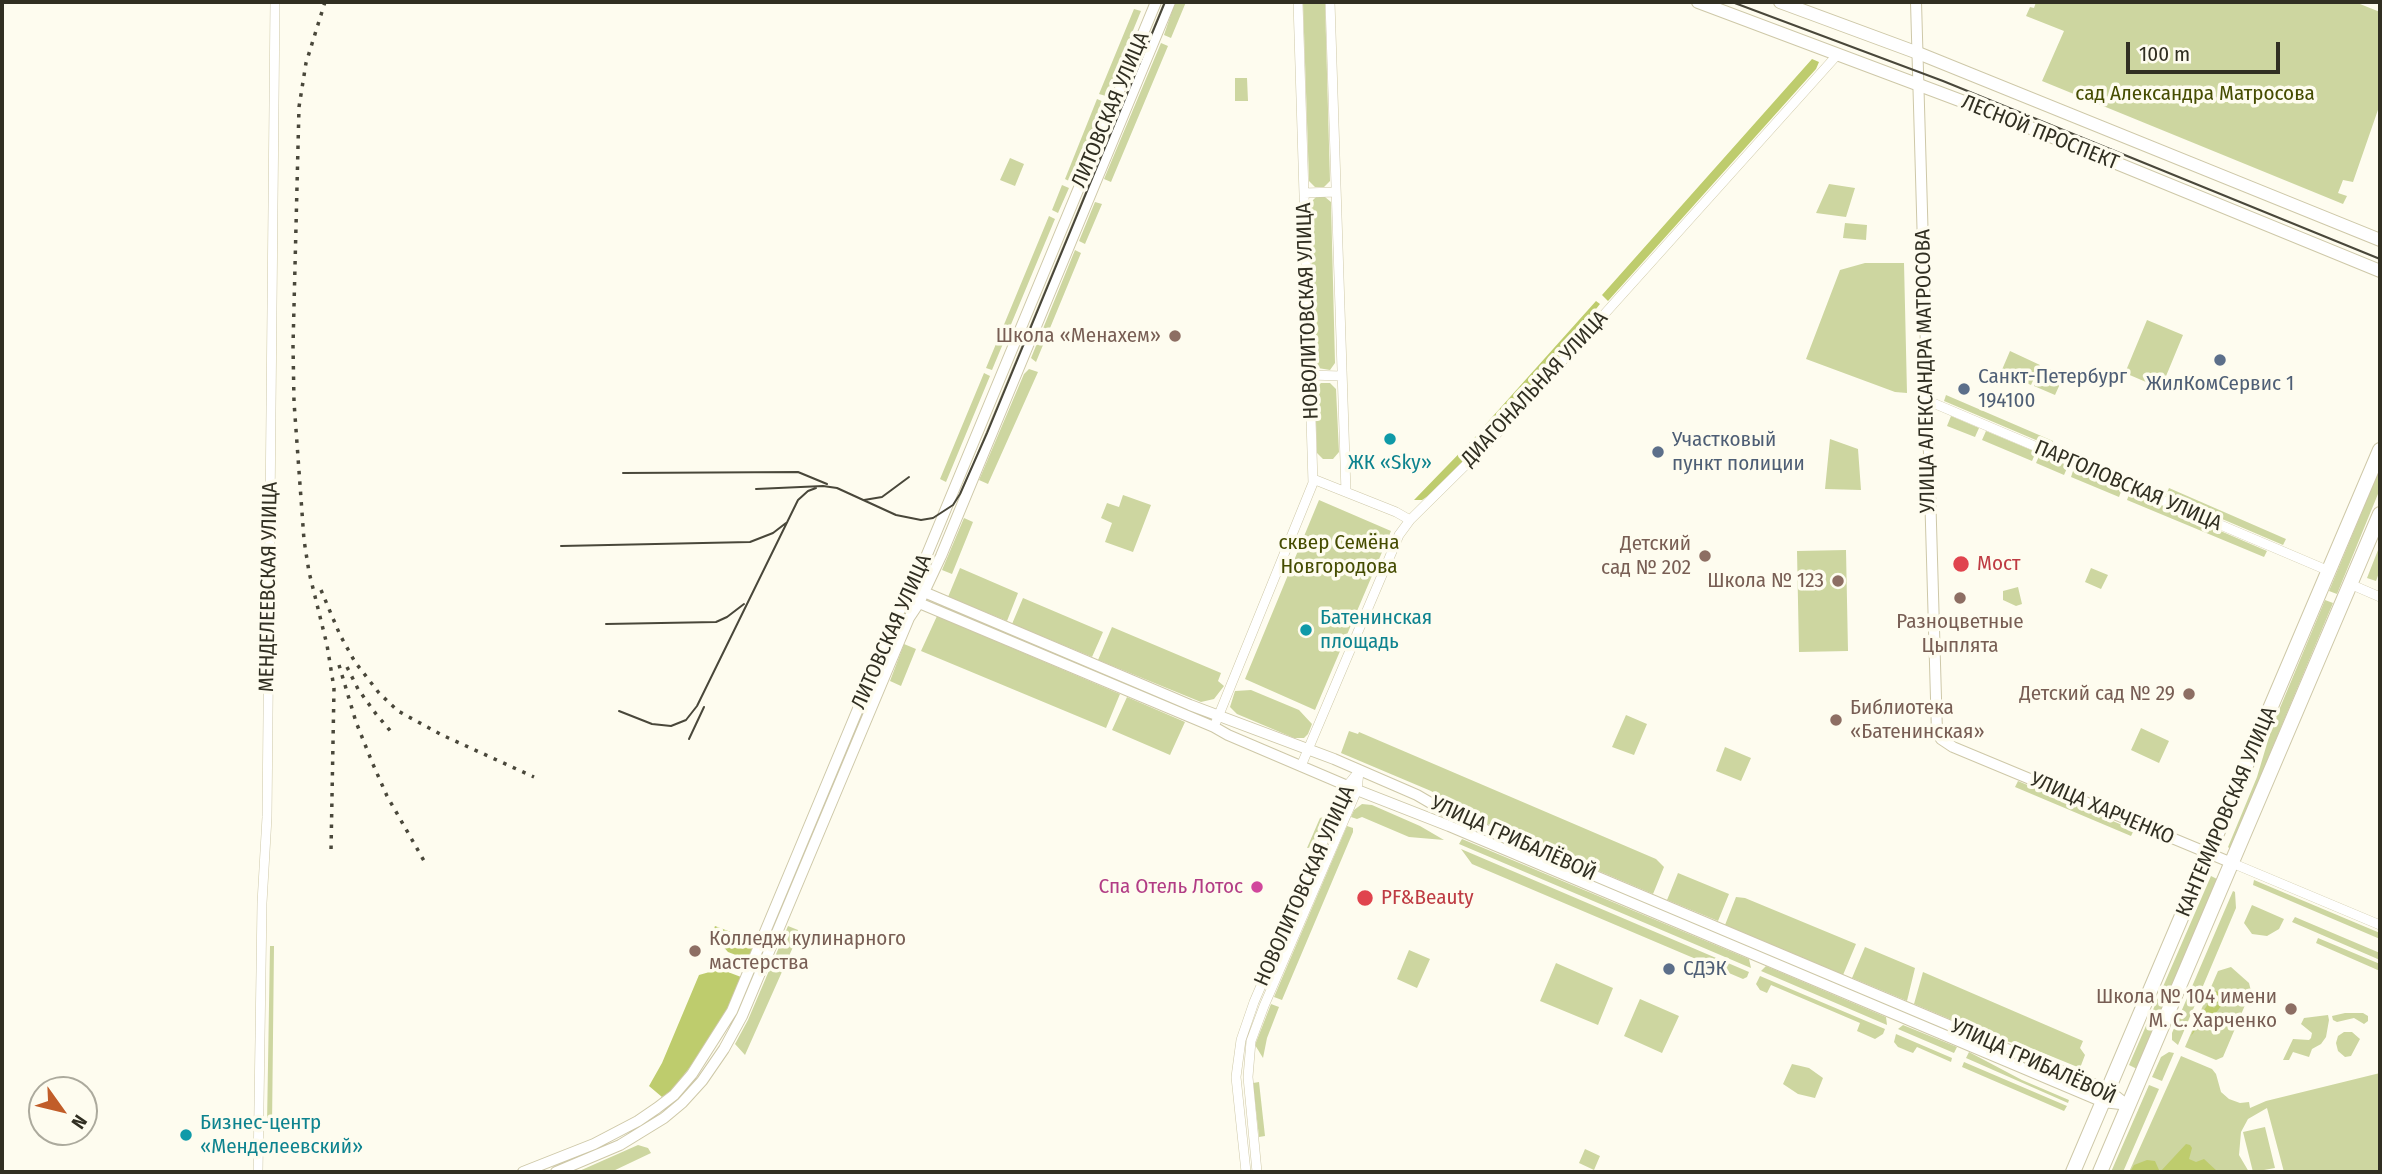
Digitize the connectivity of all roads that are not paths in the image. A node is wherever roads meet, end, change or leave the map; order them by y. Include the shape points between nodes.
1 (275, 2) edge
2 (1156, 2) edge
3 (1170, 2) edge
4 (1298, 2) edge
5 (1330, 2) edge
6 (1698, 2) edge
7 (1780, 2) edge
8 (1916, 2) edge
9 (1918, 53) junction
10 (1838, 54) junction
11 (1920, 85) junction
12 (1336, 192) junction
13 (1304, 193) junction
14 (2380, 240) edge
15 (2380, 271) edge
16 (1310, 375) junction
17 (1341, 376) junction
18 (1926, 400) junction
19 (2380, 450) edge
20 (1313, 479) junction
21 (1346, 492) junction
22 (2380, 514) edge
23 (1410, 520) junction
24 (2329, 571) junction
25 (2350, 584) junction
26 (911, 593) junction
27 (922, 597) junction
28 (2380, 597) edge
29 (1219, 715) junction
30 (1214, 727) junction
31 (1941, 739) joint
32 (1307, 751) junction
33 (1301, 766) junction
34 (1359, 771) junction
35 (1352, 788) junction
36 (2209, 854) junction
37 (2232, 863) junction
38 (2380, 925) edge
39 (2105, 1096) junction
40 (2129, 1105) junction
41 (258, 1172) edge
42 (523, 1172) edge
43 (556, 1172) edge
44 (1246, 1172) edge
45 (1257, 1172) edge
46 (2073, 1172) edge
47 (2100, 1172) edge

1 - 41 street, МЕНДЕЛЕЕВСКАЯ УЛИЦА via 267,817
2 - 26 street, ЛИТОВСКАЯ УЛИЦА
3 - 27 street, ЛИТОВСКАЯ УЛИЦА
4 - 13 street, НОВОЛИТОВСКАЯ УЛИЦА
5 - 12 street, НОВОЛИТОВСКАЯ УЛИЦА
6 - 10 main road, ЛЕСНОЙ ПРОСПЕКТ
7 - 9 main road, ЛЕСНОЙ ПРОСПЕКТ
8 - 9 street, УЛИЦА АЛЕКСАНДРА МАТРОСОВА
9 - 11 street, УЛИЦА АЛЕКСАНДРА МАТРОСОВА
9 - 14 main road, ЛЕСНОЙ ПРОСПЕКТ
10 - 11 main road, ЛЕСНОЙ ПРОСПЕКТ
10 - 23 street, ДИАГОНАЛЬНАЯ УЛИЦА via 1502,428
11 - 15 main road, ЛЕСНОЙ ПРОСПЕКТ
11 - 18 street, УЛИЦА АЛЕКСАНДРА МАТРОСОВА
12 - 13 street
12 - 17 street, НОВОЛИТОВСКАЯ УЛИЦА
13 - 16 street, НОВОЛИТОВСКАЯ УЛИЦА
16 - 17 street
16 - 20 street, НОВОЛИТОВСКАЯ УЛИЦА
17 - 21 street, НОВОЛИТОВСКАЯ УЛИЦА
18 - 24 street, ПАРГОЛОВСКАЯ УЛИЦА
18 - 31 street, УЛИЦА АЛЕКСАНДРА МАТРОСОВА via 1935,726
19 - 24 main road, КАНТЕМИРОВСКАЯ УЛИЦА
20 - 21 street
20 - 29 street, НОВОЛИТОВСКАЯ УЛИЦА via 1310,496
21 - 23 street
22 - 25 main road, КАНТЕМИРОВСКАЯ УЛИЦА
23 - 32 street, ДИАГОНАЛЬНАЯ УЛИЦА via 1399,535
24 - 36 main road, КАНТЕМИРОВСКАЯ УЛИЦА
25 - 28 street
25 - 37 main road, КАНТЕМИРОВСКАЯ УЛИЦА
26 - 27 street, УЛИЦА ГРИБАЛЁВОЙ
26 - 42 street, ЛИТОВСКАЯ УЛИЦА via 898,613 737,1001 714,1042 674,1095 638,1122
27 - 29 street, УЛИЦА ГРИБАЛЁВОЙ
27 - 30 street, УЛИЦА ГРИБАЛЁВОЙ
27 - 43 street, ЛИТОВСКАЯ УЛИЦА via 909,618 761,975 724,1049 702,1081 664,1118 620,1145
29 - 30 street, НОВОЛИТОВСКАЯ УЛИЦА
29 - 32 street, УЛИЦА ГРИБАЛЁВОЙ
30 - 33 street, УЛИЦА ГРИБАЛЁВОЙ
31 - 36 street, УЛИЦА ХАРЧЕНКО
32 - 33 street, ДИАГОНАЛЬНАЯ УЛИЦА
32 - 34 street, УЛИЦА ГРИБАЛЁВОЙ
33 - 35 street, УЛИЦА ГРИБАЛЁВОЙ
34 - 35 street, НОВОЛИТОВСКАЯ УЛИЦА
34 - 39 street, УЛИЦА ГРИБАЛЁВОЙ
35 - 39 street, УЛИЦА ГРИБАЛЁВОЙ
35 - 44 street, НОВОЛИТОВСКАЯ УЛИЦА via 1241,1040 1236,1077
35 - 45 street, НОВОЛИТОВСКАЯ УЛИЦА via 1251,1041 1248,1087
36 - 37 street, УЛИЦА ХАРЧЕНКО
36 - 39 main road, КАНТЕМИРОВСКАЯ УЛИЦА
37 - 38 street, УЛИЦА ХАРЧЕНКО
37 - 40 main road, КАНТЕМИРОВСКАЯ УЛИЦА
39 - 40 street, УЛИЦА ГРИБАЛЁВОЙ
39 - 46 main road, КАНТЕМИРОВСКАЯ УЛИЦА
40 - 47 main road, КАНТЕМИРОВСКАЯ УЛИЦА

